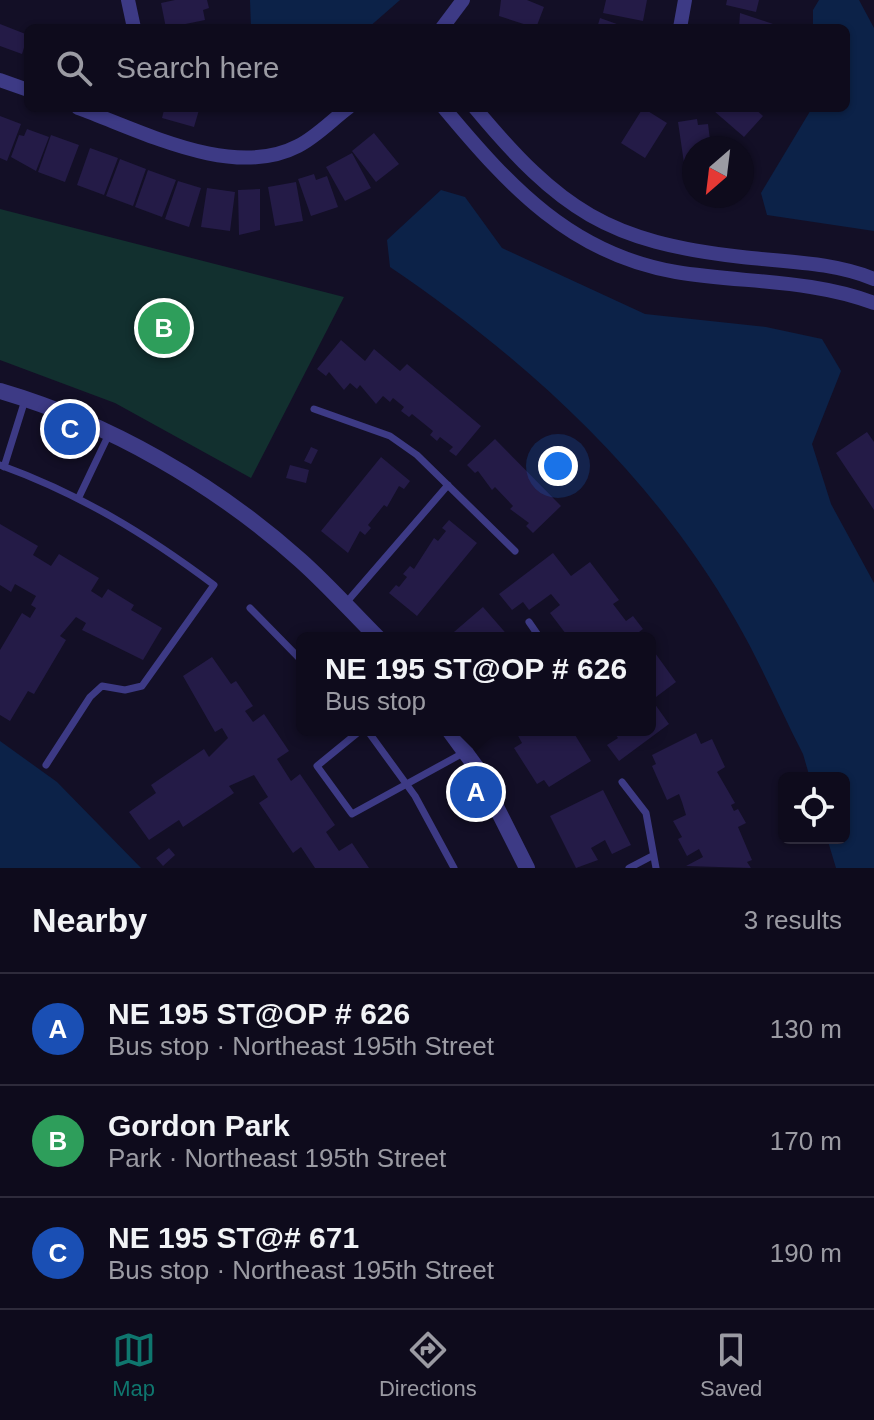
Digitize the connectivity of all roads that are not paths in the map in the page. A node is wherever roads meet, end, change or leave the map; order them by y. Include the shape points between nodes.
1 (128, 0) edge
2 (463, 0) edge
3 (685, 0) edge
4 (446, 23) edge
5 (133, 24) edge
6 (681, 24) edge
7 (0, 80) edge
8 (24, 89) edge
9 (343, 112) edge
10 (447, 112) edge
11 (478, 112) edge
12 (118, 115) edge
13 (874, 279) edge
14 (874, 303) edge
15 (0, 391) edge
16 (25, 398) junction
17 (314, 409) dead end
18 (109, 434) junction
19 (2, 466) edge
20 (448, 485) junction
21 (79, 497) junction
22 (515, 551) dead end
23 (344, 604) junction
24 (250, 608) dead end
25 (529, 622) dead end
26 (372, 632) edge
27 (536, 632) edge
28 (296, 655) edge
29 (356, 736) edge
30 (369, 736) edge
31 (460, 738) edge
32 (46, 765) dead end
33 (622, 782) dead end
34 (408, 786) junction
35 (652, 856) junction
36 (454, 868) edge
37 (527, 868) edge
38 (629, 868) edge
39 (656, 868) edge

1 - 5 street
2 - 4 street
3 - 6 street
7 - 8 street
9 - 12 street via 300,145 246,158 213,155
10 - 14 street via 517,192 593,244 675,271 812,287
11 - 13 street via 547,187 613,228 655,243 821,265
15 - 16 street
16 - 18 street
16 - 19 lane
17 - 20 lane via 390,436
18 - 21 lane
18 - 23 street via 224,500 300,560
19 - 21 lane
20 - 22 lane
20 - 23 lane
21 - 32 lane via 214,585 142,686 102,686
23 - 26 street
24 - 28 lane
25 - 27 lane
29 - 34 lane via 317,766 352,814
30 - 34 lane
31 - 34 lane
31 - 37 street
33 - 35 lane via 646,813
34 - 36 lane
35 - 38 lane
35 - 39 lane

